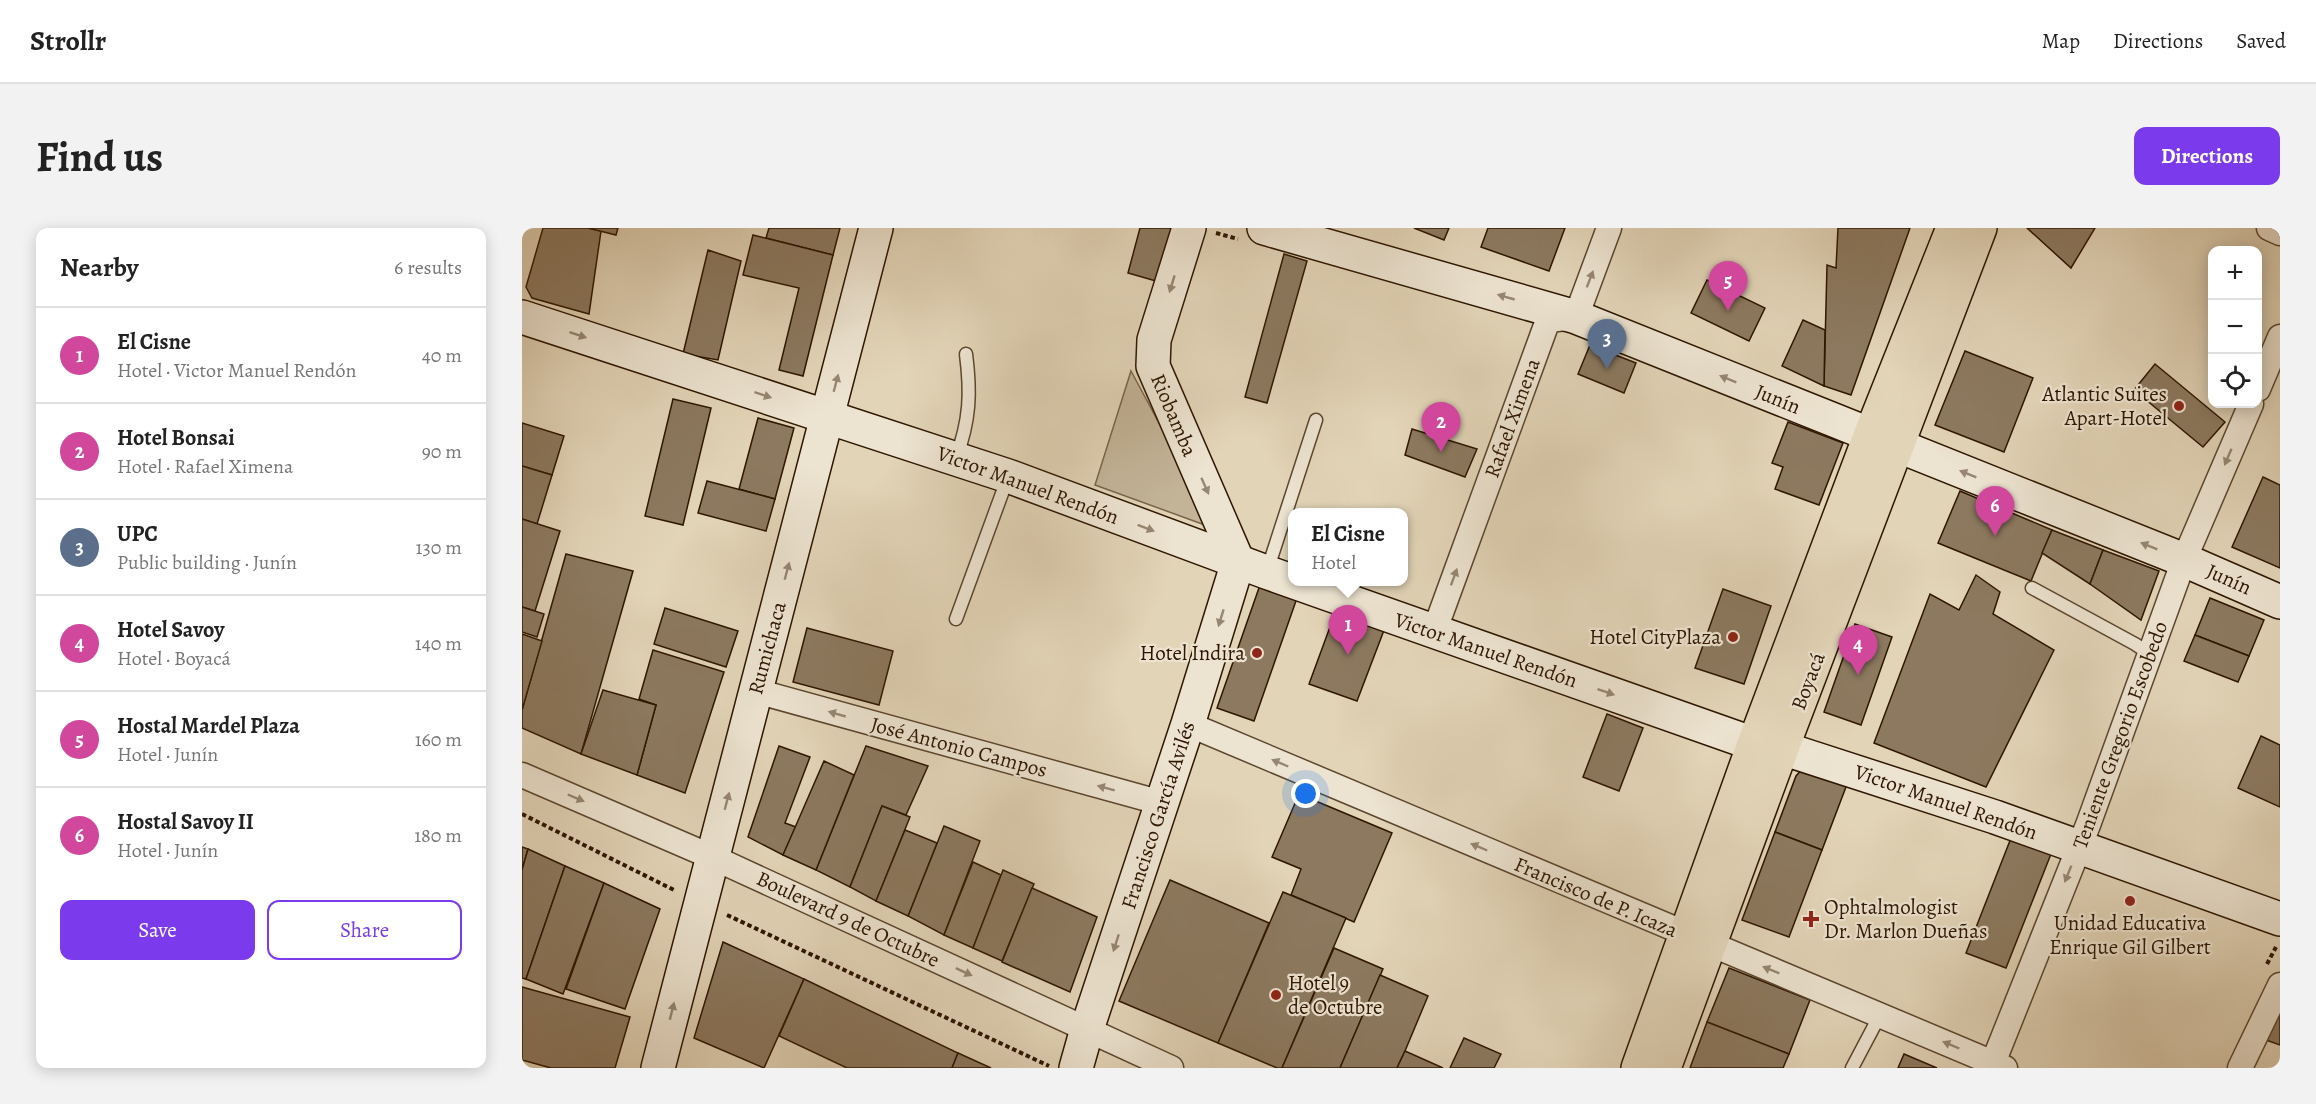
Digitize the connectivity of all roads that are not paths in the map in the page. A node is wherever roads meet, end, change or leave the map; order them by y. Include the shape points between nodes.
1 (876, 228) edge
2 (1189, 228) edge
3 (1264, 228) edge
4 (1609, 228) edge
5 (1953, 228) edge
6 (1965, 228) edge
7 (1980, 228) edge
8 (2269, 228) edge
9 (2280, 233) edge
10 (522, 317) edge
11 (1576, 317) junction
12 (1927, 329) dead end
13 (2280, 337) edge
14 (966, 354) dead end
15 (2262, 380) edge
16 (2249, 408) edge
17 (828, 416) junction
18 (1316, 420) dead end
19 (1884, 440) junction
20 (956, 459) junction
21 (1008, 476) junction
22 (1859, 502) dead end
23 (2184, 560) junction
24 (1252, 567) junction
25 (1288, 580) edge
26 (1305, 586) edge
27 (2032, 588) dead end
28 (2280, 602) edge
29 (956, 619) dead end
30 (1434, 632) junction
31 (2150, 654) junction
32 (756, 691) junction
33 (1188, 724) junction
34 (1769, 743) junction
35 (522, 775) edge
36 (1162, 803) junction
37 (2079, 848) junction
38 (712, 857) junction
39 (1725, 865) dead end
40 (2280, 919) edge
41 (1699, 940) junction
42 (2280, 985) edge
43 (1880, 1015) junction
44 (1087, 1029) junction
45 (1996, 1066) edge
46 (658, 1068) edge
47 (1076, 1068) edge
48 (1171, 1068) edge
49 (1638, 1068) edge
50 (1652, 1068) edge
51 (1664, 1068) edge
52 (1852, 1068) edge
53 (2240, 1068) edge

17 -> 1 street, Rumichaca
2 -> 24 street, Riobamba via 1154,340 1153,366
11 -> 3 street, Junín
11 -> 4 street
5 - 19 main road, Boyacá
6 - 12 lane
7 - 19 main road, Boyacá
8 - 9 street
10 -> 17 street, Victor Manuel Rendón
19 -> 11 street, Junín
30 -> 11 street, Rafael Ximena via 1548,320
13 - 15 street
14 - 20 lane via 971,388 965,434
16 -> 23 street, Teniente Gregorio Escobedo
17 - 20 street, Victor Manuel Rendón
32 -> 17 street, Rumichaca
18 - 24 lane
23 -> 19 street, Junín
19 - 34 main road, Boyacá
20 - 21 street, Victor Manuel Rendón
21 -> 24 street, Victor Manuel Rendón
21 - 29 lane
22 - 34 lane, Boyacá via 1816,607
23 - 28 street, Junín
23 - 31 street, Teniente Gregorio Escobedo
24 - 25 street, Victor Manuel Rendón
24 -> 33 street, Francisco García Avilés
26 - 30 street, Victor Manuel Rendón
27 - 31 lane
30 -> 34 street, Victor Manuel Rendón
31 - 37 street, Teniente Gregorio Escobedo
36 -> 32 street, José Antonio Campos
38 -> 32 street, Rumichaca
33 - 36 street, Francisco García Avilés
41 -> 33 street, Francisco de P. Icaza
34 - 37 street, Victor Manuel Rendón
34 - 41 main road, Boyacá
35 -> 38 street, Boulevard 9 de Octubre
36 -> 44 street, Francisco García Avilés
37 - 40 street, Victor Manuel Rendón
37 -> 45 street, Teniente Gregorio Escobedo
38 -> 44 street, Boulevard 9 de Octubre
46 -> 38 street, Rumichaca
39 - 41 lane, Boyacá
43 -> 41 street, Francisco de P. Icaza
41 - 49 main road, Boyacá
41 - 50 lane, Boyacá
41 - 51 main road, Boyacá
42 - 53 street
45 -> 43 street, Francisco de P. Icaza
43 - 52 lane
44 - 47 street, Francisco García Avilés
44 - 48 street, Boulevard 9 de Octubre

